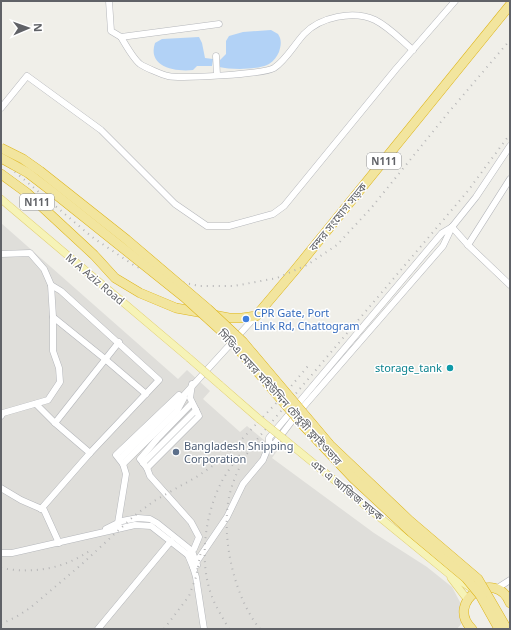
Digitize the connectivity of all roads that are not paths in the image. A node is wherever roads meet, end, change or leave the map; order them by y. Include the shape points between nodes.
1 (109, 1) edge
2 (455, 1) edge
3 (510, 5) edge
4 (219, 24) dead end
5 (121, 37) junction
6 (413, 50) junction
7 (216, 56) dead end
8 (216, 72) junction
9 (1, 108) edge
10 (510, 146) edge
11 (1, 148) edge
12 (1, 158) edge
13 (1, 174) edge
14 (510, 179) edge
15 (1, 199) edge
16 (452, 227) junction
17 (468, 245) junction
18 (1, 254) edge
19 (51, 285) junction
20 (510, 285) edge
21 (256, 316) junction
22 (53, 317) junction
23 (119, 342) junction
24 (190, 358) joint
25 (105, 359) junction
26 (192, 384) junction
27 (146, 394) junction
28 (192, 403) junction
29 (36, 404) junction
30 (2, 414) edge
31 (55, 423) junction
32 (269, 445) junction
33 (90, 453) junction
34 (122, 462) junction
35 (145, 466) junction
36 (1, 488) edge
37 (41, 509) junction
38 (117, 525) junction
39 (171, 541) junction
40 (59, 544) junction
41 (1, 553) edge
42 (190, 553) junction
43 (195, 565) junction
44 (449, 574) junction
45 (510, 580) edge
46 (496, 589) junction
47 (476, 591) junction
48 (467, 599) junction
49 (510, 603) edge
50 (508, 626) edge
51 (98, 629) edge
52 (204, 629) edge
53 (472, 629) edge
54 (499, 629) edge

1 - 5 street via 111,31
2 - 6 street
3 - 21 highway, বন্দর সংযোগ সড়ক / N111
4 - 5 street
5 - 8 street via 140,64 169,76 189,77
6 - 8 street via 376,21 360,16 339,17 328,19 310,28 272,69 257,72
6 - 9 street via 284,206 273,214 229,226 207,226 175,204 101,130 27,76
7 - 8 street
10 - 16 street via 476,197
11 - 50 highway, bridge via 40,171 208,309 243,342 330,445 410,521 478,579
12 - 54 highway, সিডিএ মেয়র মহিউদ্দিন চৌধুরী ফ্লাইওভার, bridge via 28,173 54,193 184,297 228,337 302,424 353,478 411,532 466,578 480,595
13 - 21 highway, N111 via 94,255 115,278 140,293 176,308 229,318
14 - 17 street
15 - 24 main road, M A Aziz Road
16 - 17 street
16 - 32 street via 443,246 434,257 298,413 275,443
16 - 32 street via 442,233 295,406 269,438
17 - 20 street
18 - 19 street via 30,253 44,269
19 - 22 street
19 - 23 street via 62,291
21 - 26 street, বন্দর সংযোগ সড়ক
22 - 25 street
22 - 29 street via 52,351 59,368 60,382 48,400
23 - 25 street
23 - 27 street via 159,380
24 - 44 main road, এম এ আজিজ সড়ক, bridge via 259,419
25 - 27 street
25 - 31 street
26 - 28 street
26 - 34 street via 177,411
26 - 34 street via 116,455
27 - 33 street
28 - 35 street via 140,459
28 - 35 street via 197,413
29 - 30 street
29 - 31 street
31 - 33 street
32 - 43 street via 263,460 243,484 227,517
33 - 37 street
34 - 38 street via 126,474
35 - 42 street via 150,476 191,522 199,537
36 - 37 street
37 - 40 street via 44,510
38 - 39 street via 151,526
38 - 40 street via 97,534
38 - 42 street via 138,518 150,519 158,523
39 - 42 street
39 - 51 street
40 - 41 street via 12,554
42 - 43 street
43 - 52 street
44 - 47 main road, এম এ আজিজ সড়ক
44 - 48 main road, এম এ আজিজ সড়ক
45 - 46 street
46 - 47 highway via 489,587
46 - 49 highway via 504,593
47 - 48 highway
48 - 53 highway via 464,614

